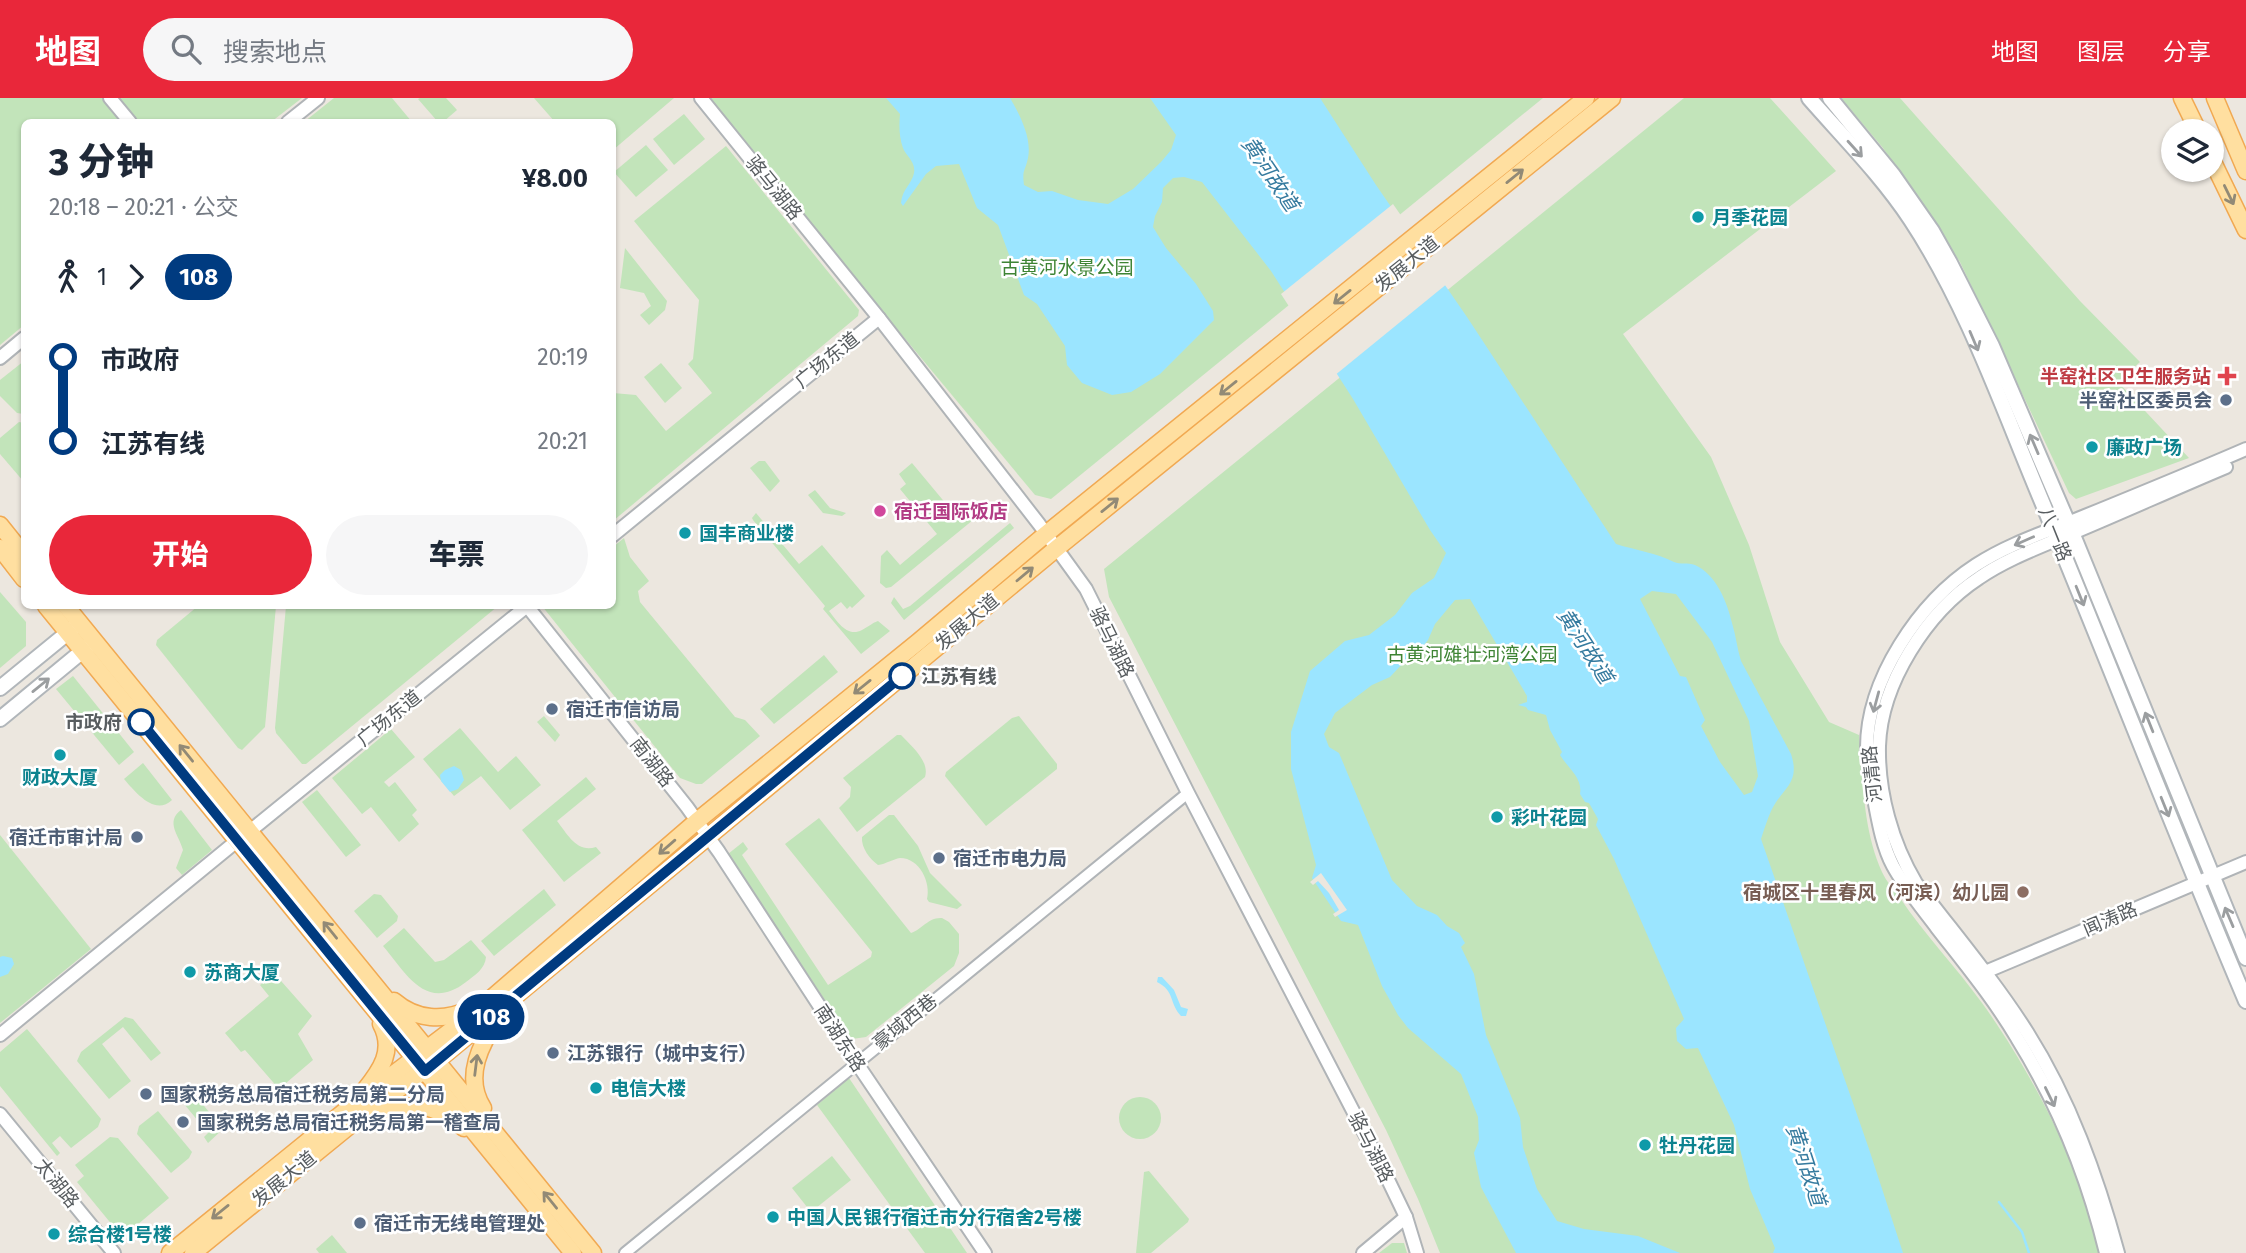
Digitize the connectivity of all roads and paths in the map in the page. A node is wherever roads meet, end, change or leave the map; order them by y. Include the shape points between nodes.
1 (110, 98) edge
2 (318, 98) edge
3 (701, 98) edge
4 (1586, 98) edge
5 (1612, 98) edge
6 (1810, 98) edge
7 (1830, 98) edge
8 (2182, 98) edge
9 (2214, 98) edge
10 (128, 119) edge
11 (292, 119) edge
12 (2192, 119) edge
13 (2246, 170) edge
14 (2223, 182) edge
15 (1457, 214) junction
16 (2246, 230) edge
17 (879, 318) junction
18 (21, 340) edge
19 (0, 358) edge
20 (2246, 449) edge
21 (2246, 459) edge
22 (0, 525) edge
23 (2070, 528) junction
24 (616, 533) edge
25 (1046, 534) junction
26 (2055, 534) junction
27 (0, 548) edge
28 (1057, 548) junction
29 (21, 551) edge
30 (21, 575) edge
31 (50, 609) edge
32 (67, 609) edge
33 (523, 609) edge
34 (529, 609) edge
35 (74, 628) junction
36 (89, 646) junction
37 (0, 688) edge
38 (0, 719) edge
39 (1188, 793) junction
40 (697, 821) junction
41 (244, 836) junction
42 (709, 837) junction
43 (2246, 862) edge
44 (2212, 876) junction
45 (2196, 883) junction
46 (2246, 958) edge
47 (1979, 974) junction
48 (367, 987) junction
49 (509, 993) junction
50 (2246, 1001) edge
51 (0, 1035) edge
52 (426, 1060) junction
53 (856, 1062) junction
54 (355, 1113) junction
55 (0, 1114) edge
56 (4, 1128) edge
57 (503, 1154) junction
58 (1406, 1217) junction
59 (114, 1253) edge
60 (170, 1253) edge
61 (193, 1253) edge
62 (573, 1253) edge
63 (593, 1253) edge
64 (625, 1253) edge
65 (985, 1253) edge
66 (1363, 1253) edge
67 (1417, 1253) edge
68 (2106, 1253) edge
69 (2118, 1253) edge

1 - 10 street
2 - 11 street
3 - 17 street, 骆马湖路
4 - 15 main road, 发展大道
15 -> 5 main road, 发展大道
6 -> 26 main road, 八一路 via 1889,189 1931,254 1956,300
23 -> 7 main road, 八一路 via 1951,263 1893,175
8 - 12 main road
9 - 13 main road
14 -> 16 main road
15 -> 25 main road, 发展大道 via 1281,345
28 -> 15 main road, 发展大道 via 1294,357
17 - 24 street, 广场东道
17 - 25 street, 骆马湖路
18 - 19 street
20 - 23 street, 河清路
21 - 23 street, 河清路
22 - 29 main road
23 - 26 street, 河清路
44 -> 23 main road, 八一路
25 - 28 street, 骆马湖路
25 -> 40 main road, 发展大道
26 -> 45 main road, 八一路
26 - 47 street, 河清路 via 2007,548 1976,566 1921,614 1896,652 1878,692 1870,725 1867,751 1872,790 1891,863 1918,904
27 - 30 main road
28 - 39 street, 骆马湖路 via 1086,589
42 -> 28 main road, 发展大道
31 - 35 main road
32 - 35 main road
33 - 41 street, 广场东道
34 - 40 street, 南湖路
35 - 36 main road
35 - 37 main road
38 -> 36 main road
36 - 41 main road
39 - 53 street, 豪域西巷
39 - 58 street, 骆马湖路
40 - 42 street, 南湖东路
40 -> 49 main road, 发展大道
41 - 48 main road
41 - 51 street, 广场东道
42 - 49 main road, 发展大道
42 - 53 street, 南湖东路
43 - 44 street, 闻涛路
44 - 45 street, 闻涛路
46 -> 44 main road, 八一路
45 - 47 street, 闻涛路
45 - 50 main road, 八一路
47 -> 68 street, 河清路 via 2063,1124
47 - 69 street, 河清路 via 2027,1032 2057,1084 2090,1163
48 - 49 main road via 429,1018 467,1011
48 - 52 main road
48 - 54 main road via 386,1032 388,1054
49 - 52 main road, 发展大道
57 -> 49 main road via 475,1093 474,1079 478,1051
52 - 54 main road, 发展大道
52 - 57 main road
53 - 64 street, 豪域西巷
53 - 65 street, 南湖东路
54 - 57 main road via 407,1105 437,1109
54 -> 60 main road, 发展大道
54 - 61 main road, 发展大道
55 - 56 street, 太湖路
56 - 59 street, 太湖路
57 - 62 main road
63 -> 57 main road
58 - 66 street
58 - 67 street, 骆马湖路

